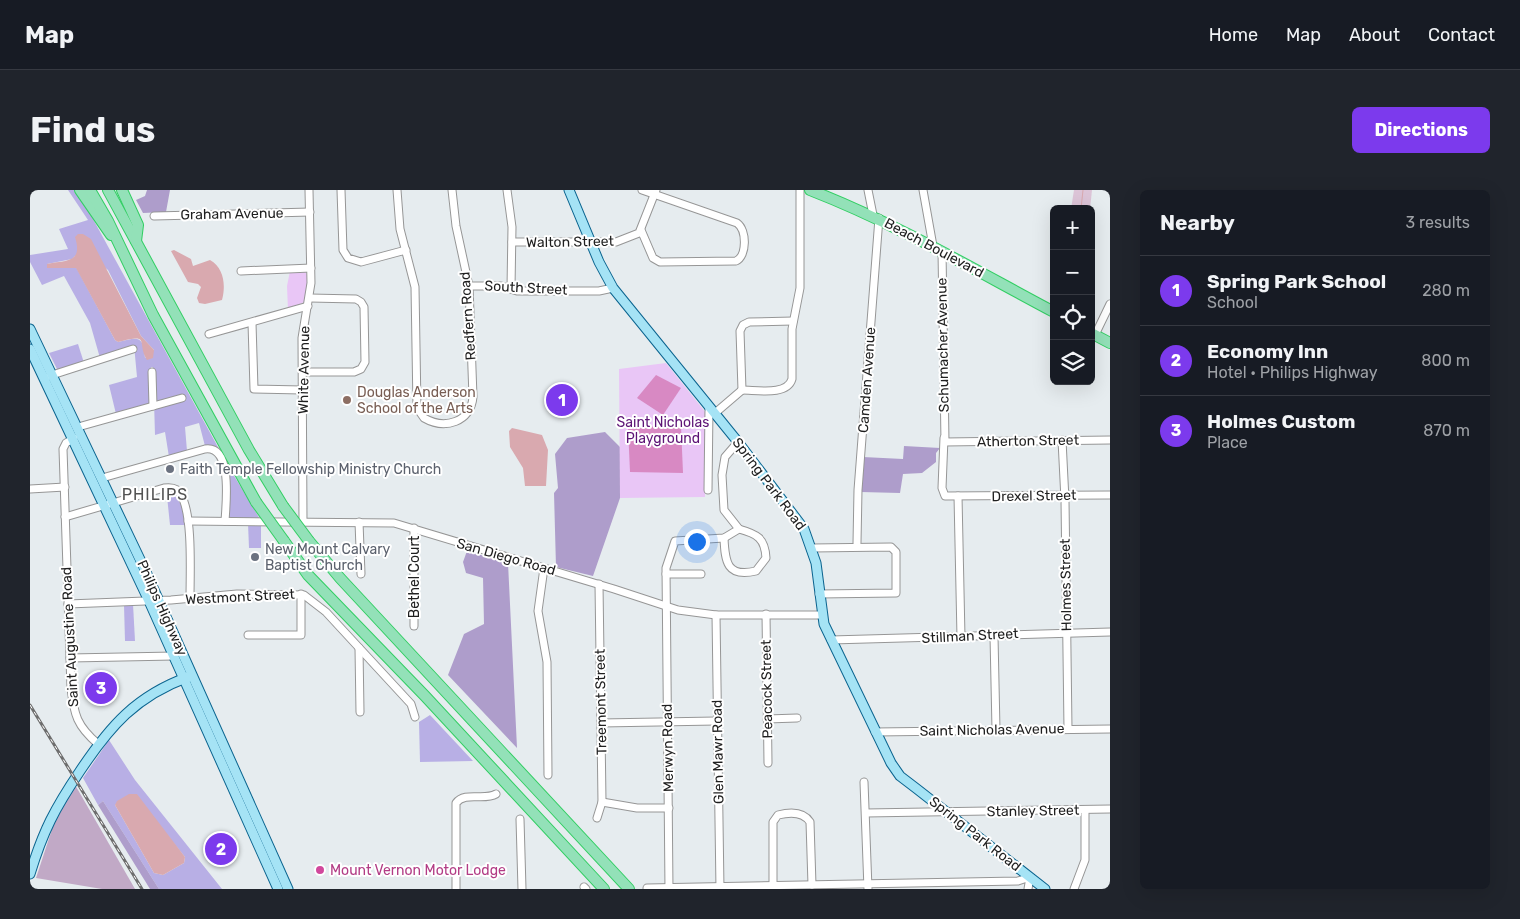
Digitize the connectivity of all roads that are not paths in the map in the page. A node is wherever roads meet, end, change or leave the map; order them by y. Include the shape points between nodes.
1 (80, 190) edge
2 (90, 190) edge
3 (108, 190) edge
4 (122, 190) edge
5 (309, 190) edge
6 (342, 190) edge
7 (397, 190) edge
8 (452, 190) edge
9 (507, 190) edge
10 (569, 190) edge
11 (642, 190) edge
12 (800, 190) edge
13 (810, 190) edge
14 (868, 190) edge
15 (923, 190) edge
16 (656, 192) edge
17 (310, 212) junction
18 (154, 216) dead end
19 (876, 217) junction
20 (641, 230) junction
21 (136, 242) junction
22 (512, 242) junction
23 (591, 242) junction
24 (120, 245) junction
25 (937, 249) junction
26 (406, 250) junction
27 (311, 268) junction
28 (241, 270) dead end
29 (469, 286) junction
30 (511, 288) junction
31 (613, 288) junction
32 (309, 302) junction
33 (1110, 304) edge
34 (1050, 310) edge
35 (793, 321) junction
36 (252, 323) junction
37 (30, 329) edge
38 (1095, 330) edge
39 (209, 334) dead end
40 (1095, 335) edge
41 (1110, 343) edge
42 (30, 349) edge
43 (132, 349) dead end
44 (152, 372) dead end
45 (303, 372) junction
46 (48, 376) junction
47 (302, 390) junction
48 (742, 390) junction
49 (182, 398) dead end
50 (153, 406) junction
51 (712, 411) junction
52 (78, 427) junction
53 (74, 438) junction
54 (944, 440) junction
55 (1062, 440) junction
56 (1110, 440) edge
57 (738, 442) junction
58 (102, 478) junction
59 (65, 487) junction
60 (30, 489) edge
61 (708, 490) dead end
62 (1064, 495) junction
63 (1110, 495) edge
64 (958, 496) junction
65 (109, 504) junction
66 (65, 516) junction
67 (188, 521) junction
68 (225, 521) junction
69 (303, 522) junction
70 (359, 522) junction
71 (414, 528) junction
72 (739, 529) junction
73 (724, 538) junction
74 (857, 543) dead end
75 (812, 548) junction
76 (544, 568) junction
77 (362, 574) dead end
78 (666, 574) junction
79 (701, 574) dead end
80 (599, 584) junction
81 (301, 594) junction
82 (819, 594) junction
83 (190, 598) junction
84 (154, 601) junction
85 (68, 604) junction
86 (666, 606) junction
87 (766, 614) junction
88 (716, 615) junction
89 (821, 615) junction
90 (414, 626) dead end
91 (1110, 632) edge
92 (1067, 633) junction
93 (248, 635) dead end
94 (994, 636) junction
95 (961, 637) junction
96 (831, 640) junction
97 (360, 648) junction
98 (174, 656) junction
99 (70, 658) junction
100 (188, 677) junction
101 (360, 712) dead end
102 (415, 717) dead end
103 (797, 718) dead end
104 (767, 719) junction
105 (716, 720) junction
106 (668, 721) junction
107 (601, 723) junction
108 (1068, 729) junction
109 (1110, 729) edge
110 (996, 730) junction
111 (875, 732) junction
112 (98, 744) junction
113 (768, 764) dead end
114 (548, 775) dead end
115 (864, 782) dead end
116 (496, 794) dead end
117 (602, 802) junction
118 (668, 808) junction
119 (1110, 809) edge
120 (1085, 810) junction
121 (946, 812) junction
122 (866, 813) junction
123 (597, 818) dead end
124 (520, 819) dead end
125 (254, 825) junction
126 (34, 846) edge
127 (30, 874) edge
128 (1030, 877) junction
129 (812, 885) junction
130 (773, 886) junction
131 (868, 886) edge
132 (647, 888) edge
133 (669, 888) edge
134 (720, 888) edge
135 (278, 889) edge
136 (288, 889) edge
137 (456, 889) edge
138 (522, 889) edge
139 (604, 889) edge
140 (629, 889) edge
141 (1028, 889) edge
142 (1044, 889) edge
143 (1074, 889) edge

1 - 24 highway via 102,225
2 - 24 highway
3 - 21 highway
4 - 21 highway via 138,225
5 - 17 street, White Avenue
6 - 26 street via 343,250 348,258 361,262
7 - 26 street
8 - 29 street, Redfern Road
9 - 22 street
10 - 23 main road, Spring Park Road
11 - 16 street
12 - 35 street via 800,288
13 - 19 highway, Beach Boulevard
14 - 19 street, Camden Avenue
15 - 25 street, Schumacher Avenue
16 - 20 street
16 - 20 street via 740,224 743,254 736,261 660,262 653,258
17 - 18 street, Graham Avenue
17 - 27 street, White Avenue
19 - 25 highway, Beach Boulevard
19 - 74 street, Camden Avenue
20 - 23 street, Walton Street via 620,241
21 - 140 highway, bridge via 248,450 282,506 340,578
22 - 23 street, Walton Street
22 - 30 street
23 - 31 main road, Spring Park Road
24 - 139 highway, bridge via 153,315 256,502 308,575
25 - 34 highway, Beach Boulevard
25 - 54 street, Schumacher Avenue
26 - 29 street, Redfern Road via 415,292 417,408 424,418 442,423 462,419 472,403
27 - 28 street
27 - 32 street, White Avenue
29 - 30 street, South Street
30 - 31 street, South Street via 517,291 599,291
31 - 51 main road, Spring Park Road
32 - 36 street
32 - 45 street, White Avenue via 303,331
32 - 45 street via 356,299 361,302 364,307 365,362 354,372
33 - 38 street
35 - 48 street via 791,384 782,390
35 - 48 street via 749,322 743,325 740,331
36 - 39 street
36 - 47 street via 254,390
37 - 46 main road, Philips Highway
40 - 41 highway
42 - 46 main road, Philips Highway
43 - 46 street
44 - 50 street
45 - 47 street, White Avenue
46 - 52 main road, Philips Highway
46 - 53 main road, Philips Highway
47 - 69 street, White Avenue
48 - 51 street
49 - 50 street
50 - 52 street
51 - 57 main road, Spring Park Road
51 - 61 street
52 - 58 main road, Philips Highway
53 - 59 street, Saint Augustine Road via 64,447
53 - 65 main road, Philips Highway
54 - 55 street, Atherton Street
54 - 64 street, Schumacher Avenue via 942,492 946,496
55 - 56 street, Atherton Street
55 - 62 street, Holmes Street
57 - 72 street via 725,458 723,468 724,510
57 - 75 main road, Spring Park Road via 799,520
58 - 65 main road, Philips Highway
58 - 68 street via 213,449 219,454 226,474
59 - 60 street
59 - 66 street, Saint Augustine Road
62 - 63 street, Drexel Street
62 - 64 street, Drexel Street
62 - 92 street, Holmes Street
64 - 95 street
65 - 66 street
65 - 67 street via 164,488 176,490 182,495
65 - 84 main road, Philips Highway
66 - 85 street, Saint Augustine Road
67 - 68 street, San Diego Road
67 - 83 street
68 - 69 street, San Diego Road
69 - 70 street, San Diego Road
70 - 71 street, San Diego Road via 394,523
70 - 77 street
71 - 76 street, San Diego Road
71 - 90 street, Bethel Court
72 - 73 street
72 - 73 street via 756,534 764,542 766,558 756,571 738,572 728,566
73 - 78 street, Merwyn Road via 674,542
75 - 82 main road, Spring Park Road
75 - 82 street via 891,547 896,552 896,593
76 - 80 street, San Diego Road
76 - 114 street via 538,606 547,662
78 - 79 street
78 - 86 street, Merwyn Road
80 - 86 street, San Diego Road
80 - 107 street, Treemont Street
81 - 83 street, Westmont Street
81 - 93 street via 301,635
81 - 97 street, Westmont Street via 319,605
82 - 89 main road, Spring Park Road
83 - 84 street, Westmont Street
84 - 85 street, Westmont Street
84 - 98 main road, Philips Highway
84 - 100 main road, Philips Highway
85 - 99 street, Saint Augustine Road
86 - 88 street, San Diego Road
86 - 106 street, Merwyn Road
87 - 88 street, San Diego Road
87 - 89 street, San Diego Road
87 - 104 street, Peacock Street
88 - 105 street, Glen Mawr Road
89 - 96 main road, Spring Park Road
91 - 92 street, Stillman Street
92 - 94 street, Stillman Street
92 - 108 street, Holmes Street
94 - 95 street, Stillman Street
94 - 110 street
95 - 96 street, Stillman Street
96 - 111 main road, Spring Park Road
97 - 101 street
97 - 102 street, Westmont Street via 411,704
98 - 99 street
98 - 100 main road, Philips Highway
99 - 112 street, Saint Augustine Road via 74,715 83,730
100 - 112 main road via 154,692 132,707
100 - 125 main road, Philips Highway
103 - 104 street
104 - 113 street, Peacock Street
105 - 106 street
105 - 134 street, Glen Mawr Road
106 - 107 street
106 - 118 street, Merwyn Road
107 - 117 street, Treemont Street
108 - 109 street, Saint Nicholas Avenue
108 - 110 street, Saint Nicholas Avenue
110 - 111 street, Saint Nicholas Avenue
111 - 121 main road, Spring Park Road via 900,776
112 - 126 main road via 59,801
115 - 122 street
116 - 137 street via 464,797 455,807
117 - 118 street via 637,808
117 - 123 street, Treemont Street
118 - 133 street, Merwyn Road
119 - 120 street, Stanley Street
120 - 121 street, Stanley Street
120 - 143 street via 1085,860
121 - 122 street, Stanley Street
121 - 128 main road, Spring Park Road
122 - 131 street
124 - 138 street
125 - 135 main road, Philips Highway
125 - 136 main road, Philips Highway
126 - 127 main road
128 - 131 street via 1018,881
128 - 141 street
128 - 142 main road, Spring Park Road
129 - 130 street
129 - 130 street via 810,822 804,815 792,813 778,815 773,822
129 - 131 street
130 - 134 street
132 - 133 street
133 - 134 street

